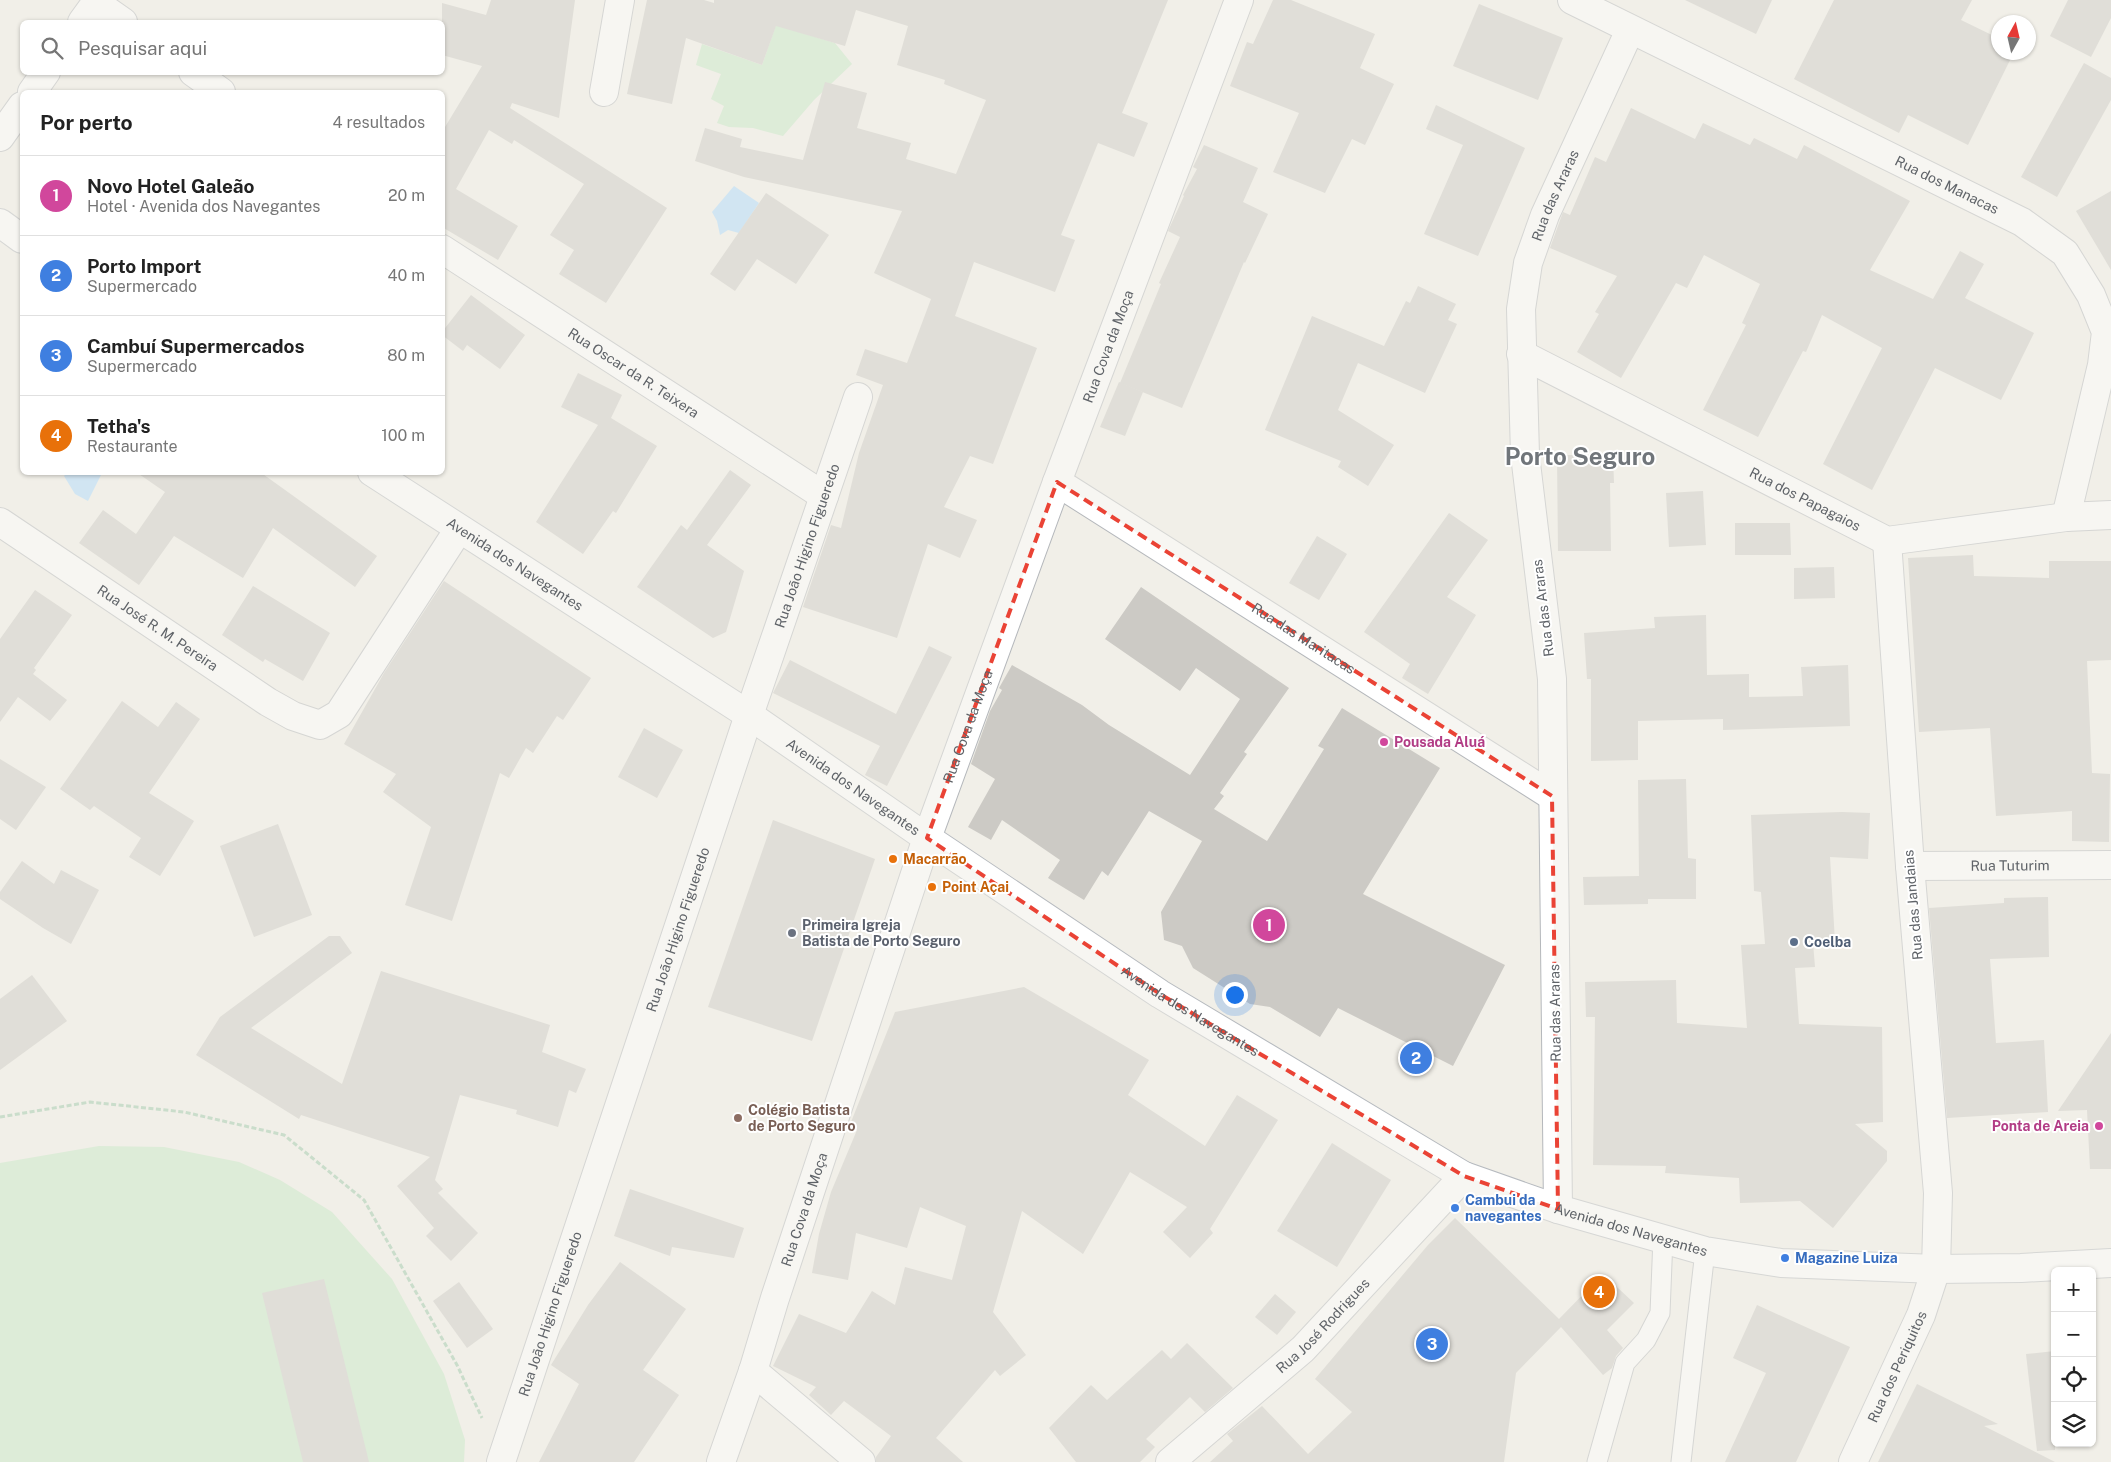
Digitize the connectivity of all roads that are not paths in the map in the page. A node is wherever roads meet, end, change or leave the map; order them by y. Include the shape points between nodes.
1 (620, 0) edge
2 (1239, 0) edge
3 (1572, 0) edge
4 (92, 9) edge
5 (118, 20) edge
6 (1630, 30) junction
7 (44, 75) edge
8 (197, 75) edge
9 (33, 90) edge
10 (218, 90) edge
11 (604, 92) dead end
12 (20, 109) edge
13 (0, 137) edge
14 (0, 223) edge
15 (20, 238) edge
16 (445, 251) edge
17 (1521, 354) junction
18 (858, 397) dead end
19 (376, 475) edge
20 (1057, 482) junction
21 (824, 496) junction
22 (2111, 515) edge
23 (2066, 517) junction
24 (0, 522) edge
25 (459, 530) junction
26 (1887, 541) junction
27 (749, 715) junction
28 (1552, 796) junction
29 (927, 838) junction
30 (2111, 864) edge
31 (1910, 866) junction
32 (1464, 1176) junction
33 (1558, 1209) junction
34 (1663, 1238) junction
35 (1705, 1251) junction
36 (2111, 1263) edge
37 (1936, 1269) junction
38 (753, 1371) junction
39 (501, 1461) edge
40 (721, 1462) edge
41 (861, 1462) edge
42 (1170, 1462) edge
43 (1597, 1462) edge
44 (1681, 1462) edge
45 (1853, 1462) edge

1 - 11 street
2 - 20 street, Rua Cova da Moça
3 - 6 street, Rua dos Manacas
4 - 5 street
6 - 17 street, Rua das Araras via 1545,215 1528,263 1521,309
6 - 23 street, Rua dos Manacas via 2022,222 2065,254 2091,295 2106,332 2102,365
7 - 9 street
8 - 10 street
12 - 13 street
14 - 15 street
16 - 21 street, Rua Oscar da R. Teixera
17 - 26 street, Rua dos Papagaios
17 - 28 street, Rua das Araras via 1525,455 1552,679
18 - 21 street, Rua João Higino Figueredo
19 - 25 street, Avenida dos Navegantes
20 - 28 street, Rua das Maritacas
20 - 29 street, Rua Cova da Moça
21 - 27 street, Rua João Higino Figueredo
22 - 23 street
23 - 26 street
24 - 25 street, Rua José R. M. Pereira via 268,702 293,716 320,725 339,714
25 - 27 street, Avenida dos Navegantes
26 - 31 street, Rua das Jandaias
27 - 29 street, Avenida dos Navegantes
27 - 39 street, Rua João Higino Figueredo
28 - 33 street, Rua das Araras
29 - 32 street, Avenida dos Navegantes via 1160,994
29 - 38 street, Rua Cova da Moça
30 - 31 street, Rua Tuturim
31 - 37 street, Rua das Jandaias via 1938,1193
32 - 33 street, Avenida dos Navegantes
32 - 42 street, Rua José Rodrigues via 1303,1348
33 - 34 street, Avenida dos Navegantes
34 - 35 street, Avenida dos Navegantes
34 - 43 lane via 1660,1313 1646,1340 1625,1363
35 - 37 street, Avenida dos Navegantes via 1781,1263
35 - 44 lane
36 - 37 street, Avenida dos Navegantes
37 - 45 street, Rua dos Periquitos via 1921,1315
38 - 40 street, Rua Cova da Moça
38 - 41 street

